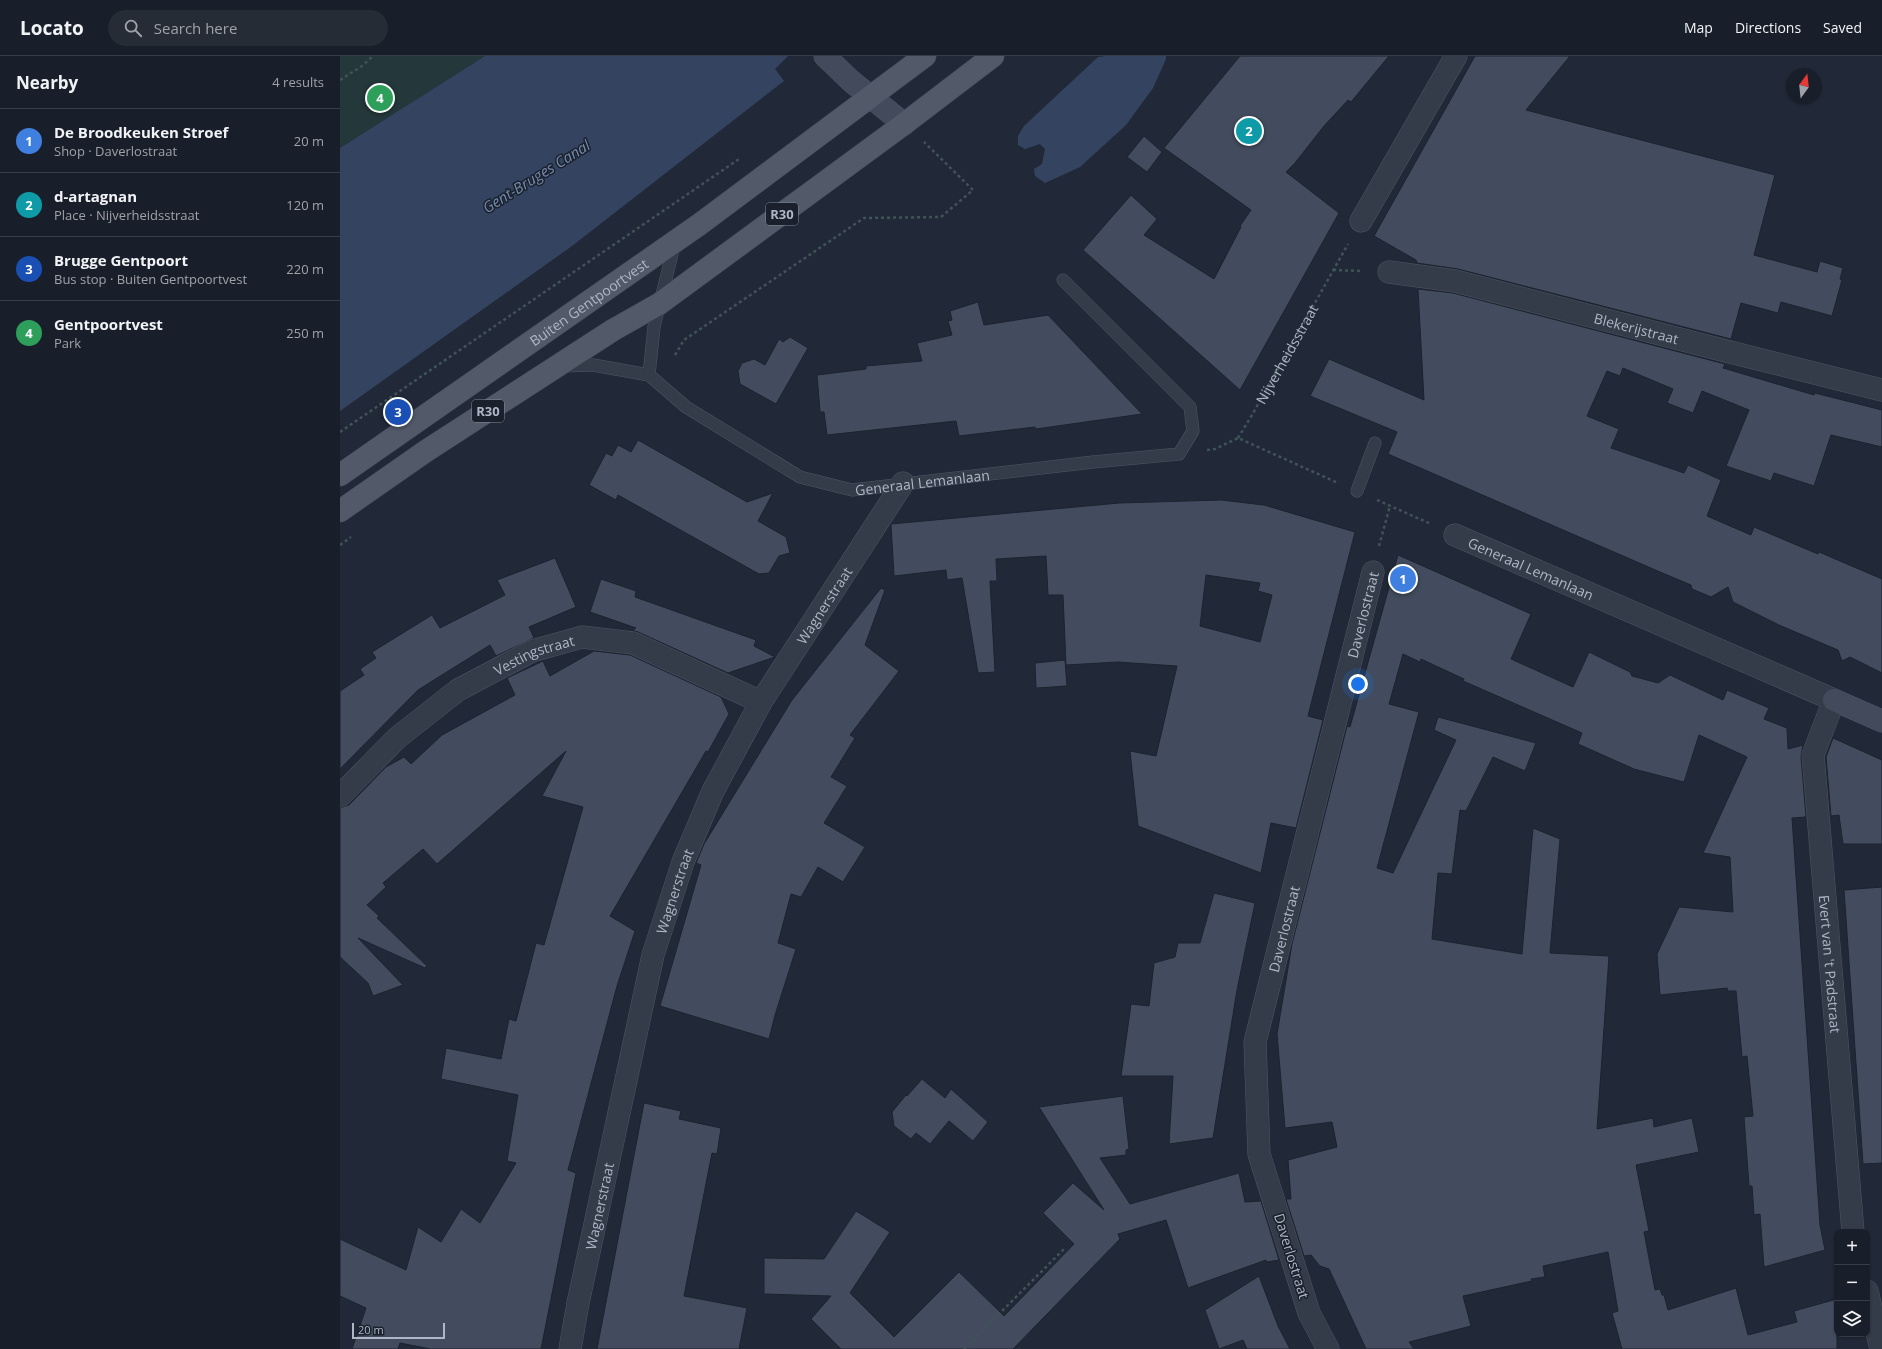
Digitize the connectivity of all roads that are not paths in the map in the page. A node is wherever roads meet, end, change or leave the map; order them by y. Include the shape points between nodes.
1 (925, 56) edge
2 (993, 56) edge
3 (1456, 56) edge
4 (826, 57) edge
5 (871, 97) junction
6 (904, 124) junction
7 (1361, 221) dead end
8 (676, 240) junction
9 (1389, 272) dead end
10 (1063, 280) dead end
11 (659, 304) junction
12 (558, 366) junction
13 (649, 375) junction
14 (1882, 390) edge
15 (1375, 443) dead end
16 (340, 475) edge
17 (903, 483) junction
18 (1357, 491) road end
19 (340, 511) edge
20 (1455, 535) road end
21 (1372, 572) road end
22 (1834, 700) junction
23 (761, 702) junction
24 (1882, 721) edge
25 (340, 796) edge
26 (1853, 1229) edge
27 (1869, 1301) edge
28 (570, 1349) edge
29 (1328, 1349) edge
30 (1881, 1349) edge

1 - 5 main road, R30
2 - 6 main road, R30
3 - 7 street
4 - 5 main road
5 - 6 main road
5 - 8 main road, Buiten Gentpoortvest / R30
6 - 11 main road, R30
8 - 11 lane
8 - 16 main road, Buiten Gentpoortvest / R30
9 - 14 street, Blekerijstraat via 1455,281
10 - 17 lane, Generaal Lemanlaan via 1190,407 1193,431 1179,454
11 - 12 main road, R30
11 - 13 lane
12 - 13 lane via 593,365
12 - 19 main road, R30 via 426,451
13 - 17 lane, Generaal Lemanlaan via 686,407 800,477 852,490
15 - 18 lane
17 - 23 street, Wagnerstraat
20 - 22 street, Generaal Lemanlaan
21 - 29 street, Daverlostraat via 1255,1042 1259,1154 1309,1313
22 - 24 main road, Generaal Lemanlaan
22 - 26 street, Evert van 't Padstraat via 1813,755
23 - 25 street, Vestingstraat via 633,643 582,637 532,651 458,690 398,738
23 - 28 street, Wagnerstraat via 713,791 683,862 653,955
27 - 30 street

